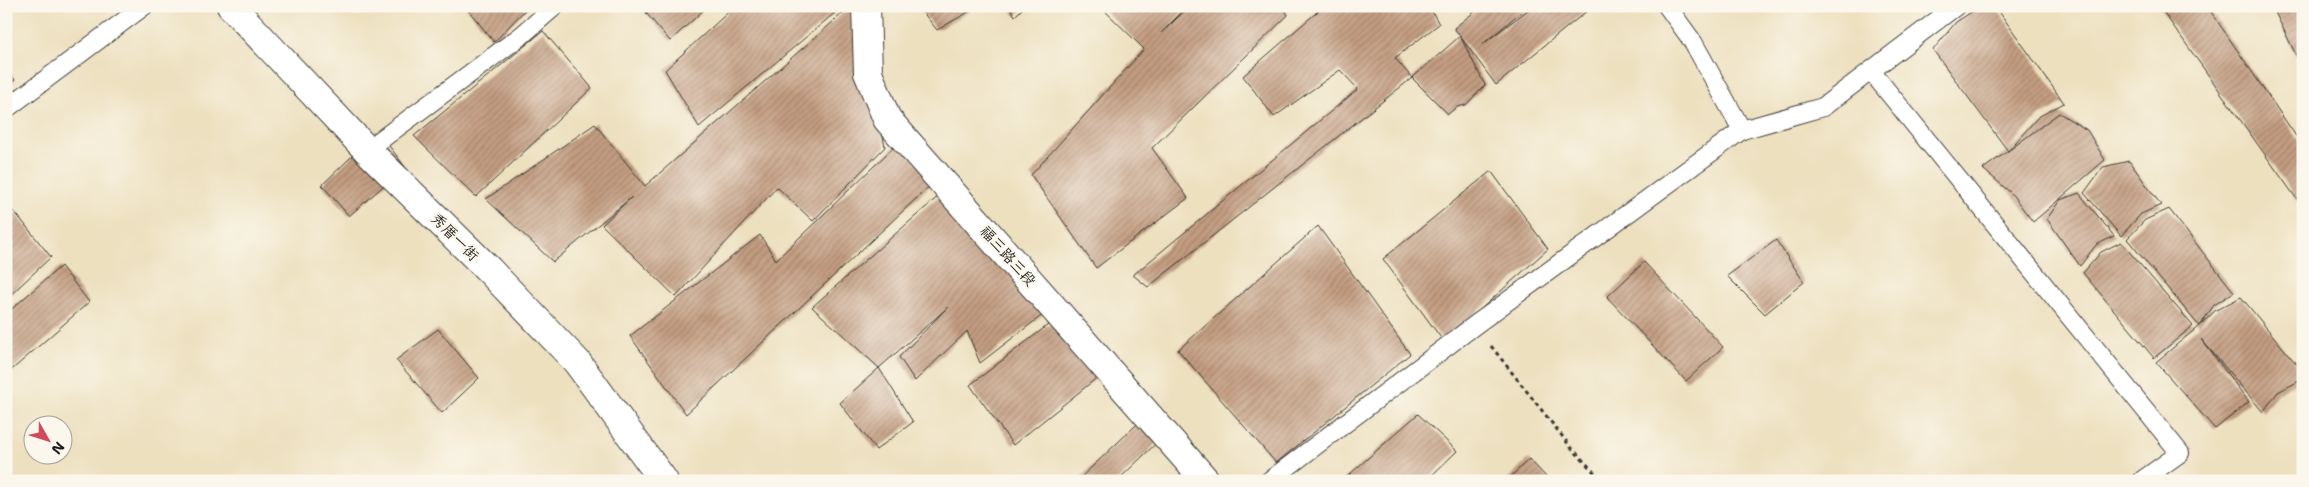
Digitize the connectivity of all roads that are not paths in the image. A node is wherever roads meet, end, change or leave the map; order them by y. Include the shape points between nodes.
1 (144, 6) edge
2 (230, 6) edge
3 (555, 6) edge
4 (866, 6) edge
5 (1667, 6) edge
6 (1956, 6) edge
7 (1871, 71) junction
8 (6, 109) edge
9 (1742, 130) junction
10 (367, 150) junction
11 (664, 481) edge
12 (1206, 481) edge
13 (1269, 481) edge
14 (2141, 481) edge

1 - 8 lane
2 - 10 street, 秀厝一街
3 - 10 lane via 522,35
4 - 12 street, 福三路三段 via 868,73 887,119
5 - 9 lane via 1694,42
6 - 7 lane
7 - 9 lane via 1823,107
7 - 14 lane via 2180,453
9 - 13 lane via 1475,325
10 - 11 street, 秀厝一街 via 577,362

